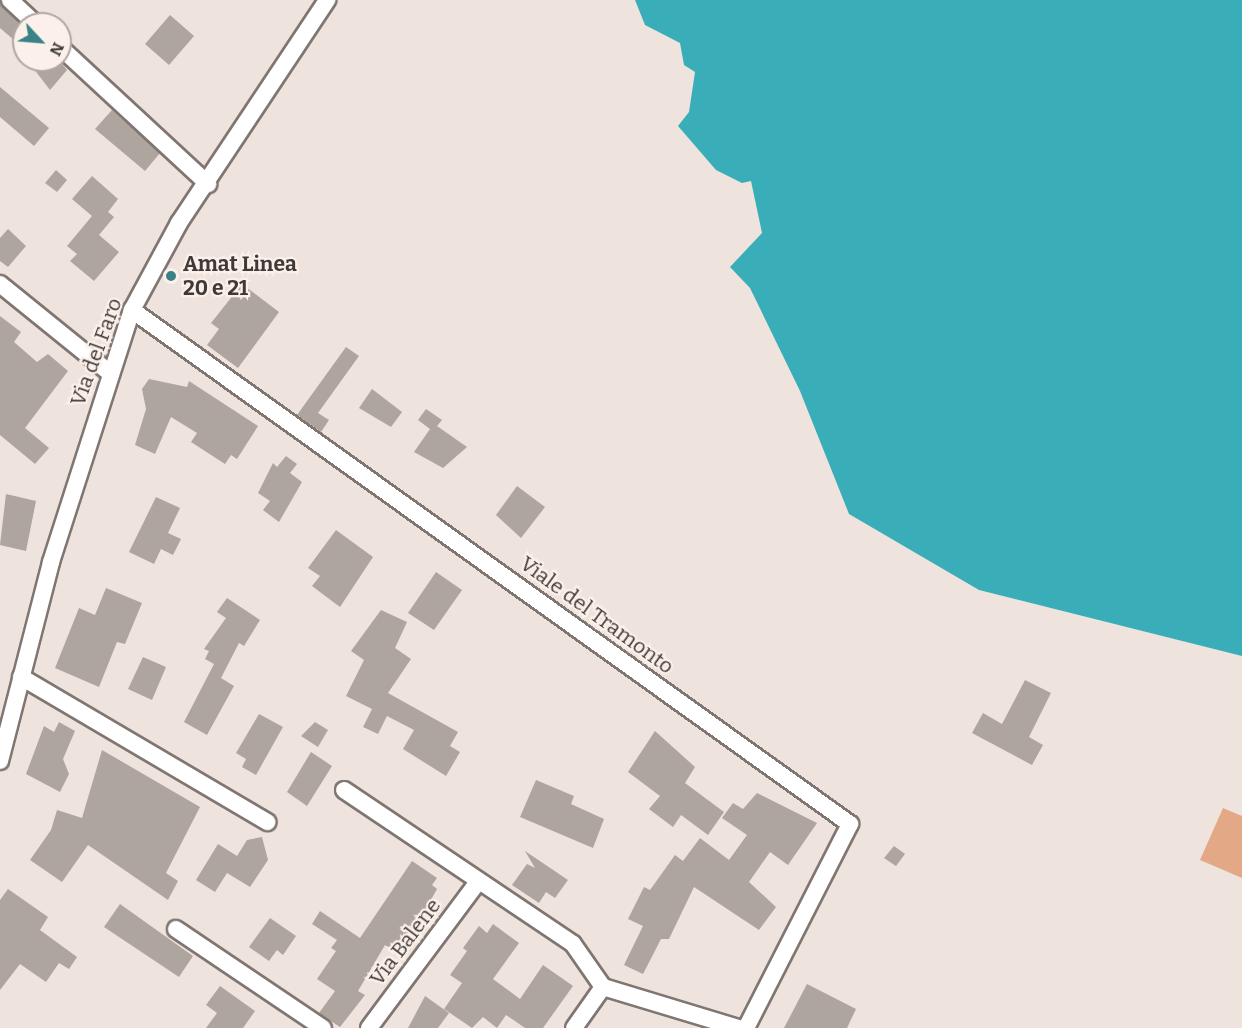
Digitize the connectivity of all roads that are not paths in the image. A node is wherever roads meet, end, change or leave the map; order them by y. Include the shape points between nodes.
1 (10, 0) edge
2 (325, 1) edge
3 (23, 12) edge
4 (72, 57) edge
5 (208, 184) junction
6 (0, 284) edge
7 (132, 310) junction
8 (110, 373) junction
9 (21, 677) junction
10 (0, 760) edge
11 (344, 790) dead end
12 (267, 822) dead end
13 (477, 882) junction
14 (176, 929) dead end
15 (603, 987) junction
16 (322, 1028) edge
17 (369, 1028) edge
18 (574, 1028) edge
19 (739, 1028) edge
20 (746, 1028) edge

1 - 3 street
2 - 5 street, Via del Faro
4 - 5 street
5 - 7 street, Via del Faro via 179,223
6 - 8 street
7 - 8 street, Via del Faro
7 - 20 street, Viale del Tramonto via 850,824
8 - 9 street, Via del Faro
9 - 10 street, Via del Faro
9 - 12 street
11 - 13 street
13 - 15 street via 573,944
13 - 17 street, Via Balene
14 - 16 street
15 - 18 street
15 - 19 street

